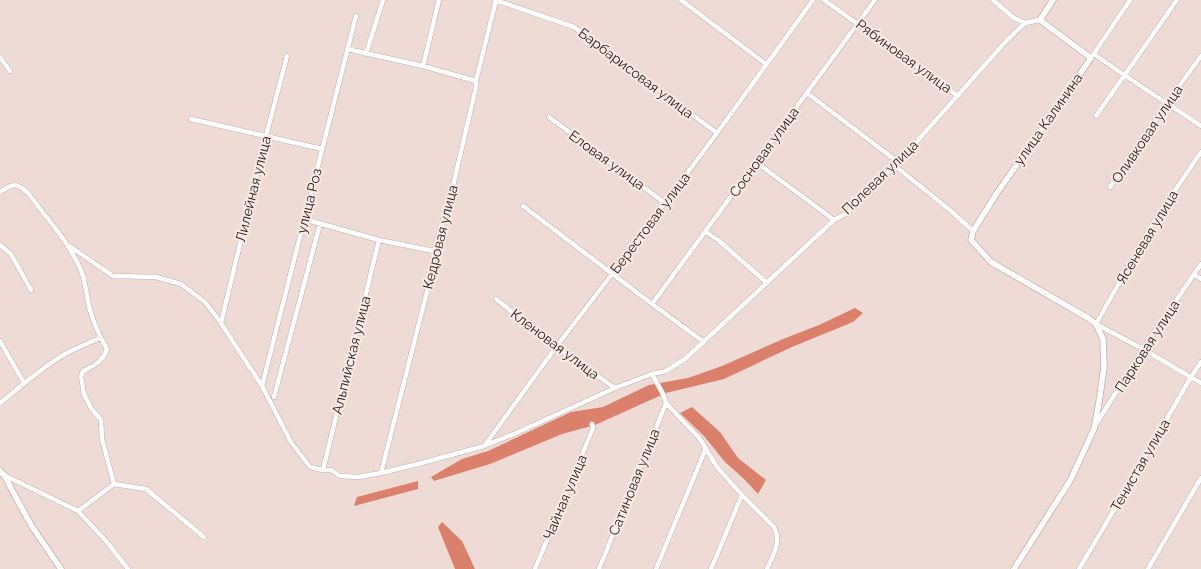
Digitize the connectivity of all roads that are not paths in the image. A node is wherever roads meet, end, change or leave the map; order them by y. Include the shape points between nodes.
1 (383, 0) edge
2 (439, 0) edge
3 (496, 0) edge
4 (681, 0) edge
5 (813, 0) edge
6 (824, 0) edge
7 (875, 0) edge
8 (993, 0) edge
9 (1052, 0) edge
10 (1130, 0) edge
11 (1177, 0) edge
12 (356, 16) dead end
13 (1040, 20) junction
14 (1025, 23) junction
15 (858, 24) junction
16 (347, 50) junction
17 (366, 54) junction
18 (287, 56) dead end
19 (1093, 56) junction
20 (1201, 56) edge
21 (0, 57) edge
22 (766, 64) junction
23 (423, 66) junction
24 (10, 71) dead end
25 (1124, 76) junction
26 (476, 81) junction
27 (807, 93) junction
28 (958, 96) junction
29 (1167, 103) junction
30 (1096, 116) dead end
31 (549, 118) dead end
32 (191, 119) dead end
33 (1201, 126) edge
34 (717, 133) junction
35 (266, 136) junction
36 (322, 149) junction
37 (1201, 152) edge
38 (756, 162) junction
39 (897, 164) junction
40 (1110, 187) dead end
41 (0, 192) edge
42 (665, 203) junction
43 (523, 206) dead end
44 (304, 220) junction
45 (834, 220) junction
46 (320, 224) junction
47 (973, 231) junction
48 (706, 232) junction
49 (379, 240) junction
50 (68, 244) junction
51 (0, 245) edge
52 (434, 251) junction
53 (1201, 264) edge
54 (612, 274) junction
55 (1194, 274) junction
56 (1201, 279) edge
57 (767, 283) junction
58 (31, 290) dead end
59 (496, 299) dead end
60 (652, 304) junction
61 (221, 323) junction
62 (1096, 324) junction
63 (100, 338) junction
64 (0, 341) edge
65 (704, 342) junction
66 (556, 347) junction
67 (1143, 349) junction
68 (1201, 362) edge
69 (652, 374) junction
70 (1191, 377) junction
71 (24, 383) junction
72 (1201, 383) edge
73 (262, 386) junction
74 (615, 388) junction
75 (274, 397) dead end
76 (0, 403) edge
77 (666, 403) junction
78 (592, 424) dead end
79 (1094, 429) junction
80 (484, 446) junction
81 (706, 448) junction
82 (323, 470) junction
83 (2, 473) edge
84 (381, 473) junction
85 (1201, 478) edge
86 (114, 484) junction
87 (742, 495) junction
88 (78, 511) junction
89 (204, 537) dead end
90 (61, 569) edge
91 (128, 569) edge
92 (535, 569) edge
93 (599, 569) edge
94 (656, 569) edge
95 (711, 569) edge
96 (767, 569) edge
97 (1014, 569) edge
98 (1079, 569) edge
99 (1148, 569) edge

1 - 17 street
2 - 23 street
3 - 26 street, Кедровая улица
3 - 34 street, Барбарисовая улица via 574,27
4 - 22 street
5 - 22 street, Берестовая улица
6 - 15 street, Рябиновая улица
7 - 15 street, Сосновая улица
8 - 14 street
9 - 13 street
10 - 19 street, улица Калинина
11 - 25 street
12 - 16 street, улица Роз
13 - 14 street
13 - 19 street
14 - 28 street, Полевая улица
15 - 27 street, Сосновая улица
15 - 28 street, Рябиновая улица
16 - 17 street
16 - 36 street, улица Роз
17 - 23 street
18 - 35 street, Лилейная улица
19 - 25 street
19 - 47 street, улица Калинина
20 - 29 street, Оливковая улица
21 - 24 street
22 - 34 street, Берестовая улица
23 - 26 street
25 - 29 street
25 - 30 street
26 - 52 street, Кедровая улица via 453,186
27 - 38 street, Сосновая улица
27 - 39 street
28 - 39 street, Полевая улица
29 - 33 street
29 - 40 street, Оливковая улица
31 - 42 street, Еловая улица
32 - 35 street
34 - 42 street, Берестовая улица
35 - 36 street
35 - 61 street, Лилейная улица
36 - 44 street, улица Роз
37 - 62 street, Ясеневая улица via 1153,223
38 - 45 street
38 - 48 street, Сосновая улица
39 - 45 street, Полевая улица via 846,213
39 - 47 street
41 - 50 street via 12,185 20,186
42 - 54 street, Берестовая улица
43 - 54 street
44 - 46 street
44 - 73 street, улица Роз
45 - 57 street, Полевая улица
46 - 49 street
46 - 75 street, улица Роз
47 - 62 street, улица Калинина via 971,240 1000,269
48 - 57 street
48 - 60 street, Сосновая улица
49 - 52 street
49 - 82 street, Альпийская улица
50 - 61 street, Полевая улица via 113,276 156,277 181,284 205,302
50 - 63 street via 82,272 90,311
51 - 58 street via 11,254
52 - 84 street, Кедровая улица via 430,280
53 - 55 street, Парковая улица
54 - 60 street
54 - 66 street, Берестовая улица
55 - 56 street
55 - 67 street, Парковая улица
57 - 65 street, Полевая улица
59 - 66 street, Кленовая улица
60 - 65 street
61 - 73 street, Полевая улица
62 - 67 street
62 - 79 street via 1103,339 1104,367
63 - 71 street via 65,354
63 - 86 street via 107,349 105,356 80,376 84,394 100,420
64 - 71 street
65 - 69 street, Полевая улица via 666,371
66 - 74 street, Кленовая улица
66 - 80 street, Берестовая улица
67 - 70 street
67 - 79 street, Парковая улица
68 - 70 street, Тенистая улица
69 - 74 street, Полевая улица
69 - 77 street
70 - 72 street
70 - 98 street, Тенистая улица
71 - 76 street
73 - 82 street, Полевая улица via 291,442 310,468
74 - 80 street, Полевая улица
77 - 81 street
77 - 93 street, Сатиновая улица
78 - 92 street, Чайная улица via 594,428
79 - 97 street via 1071,479
80 - 84 street, Полевая улица
81 - 87 street via 717,467
81 - 94 street
82 - 84 street, Полевая улица via 331,470 340,476 358,477
83 - 88 street
83 - 90 street via 31,525
85 - 99 street
86 - 88 street
86 - 89 street via 146,489
87 - 95 street
87 - 96 street via 778,533 778,542
88 - 91 street

